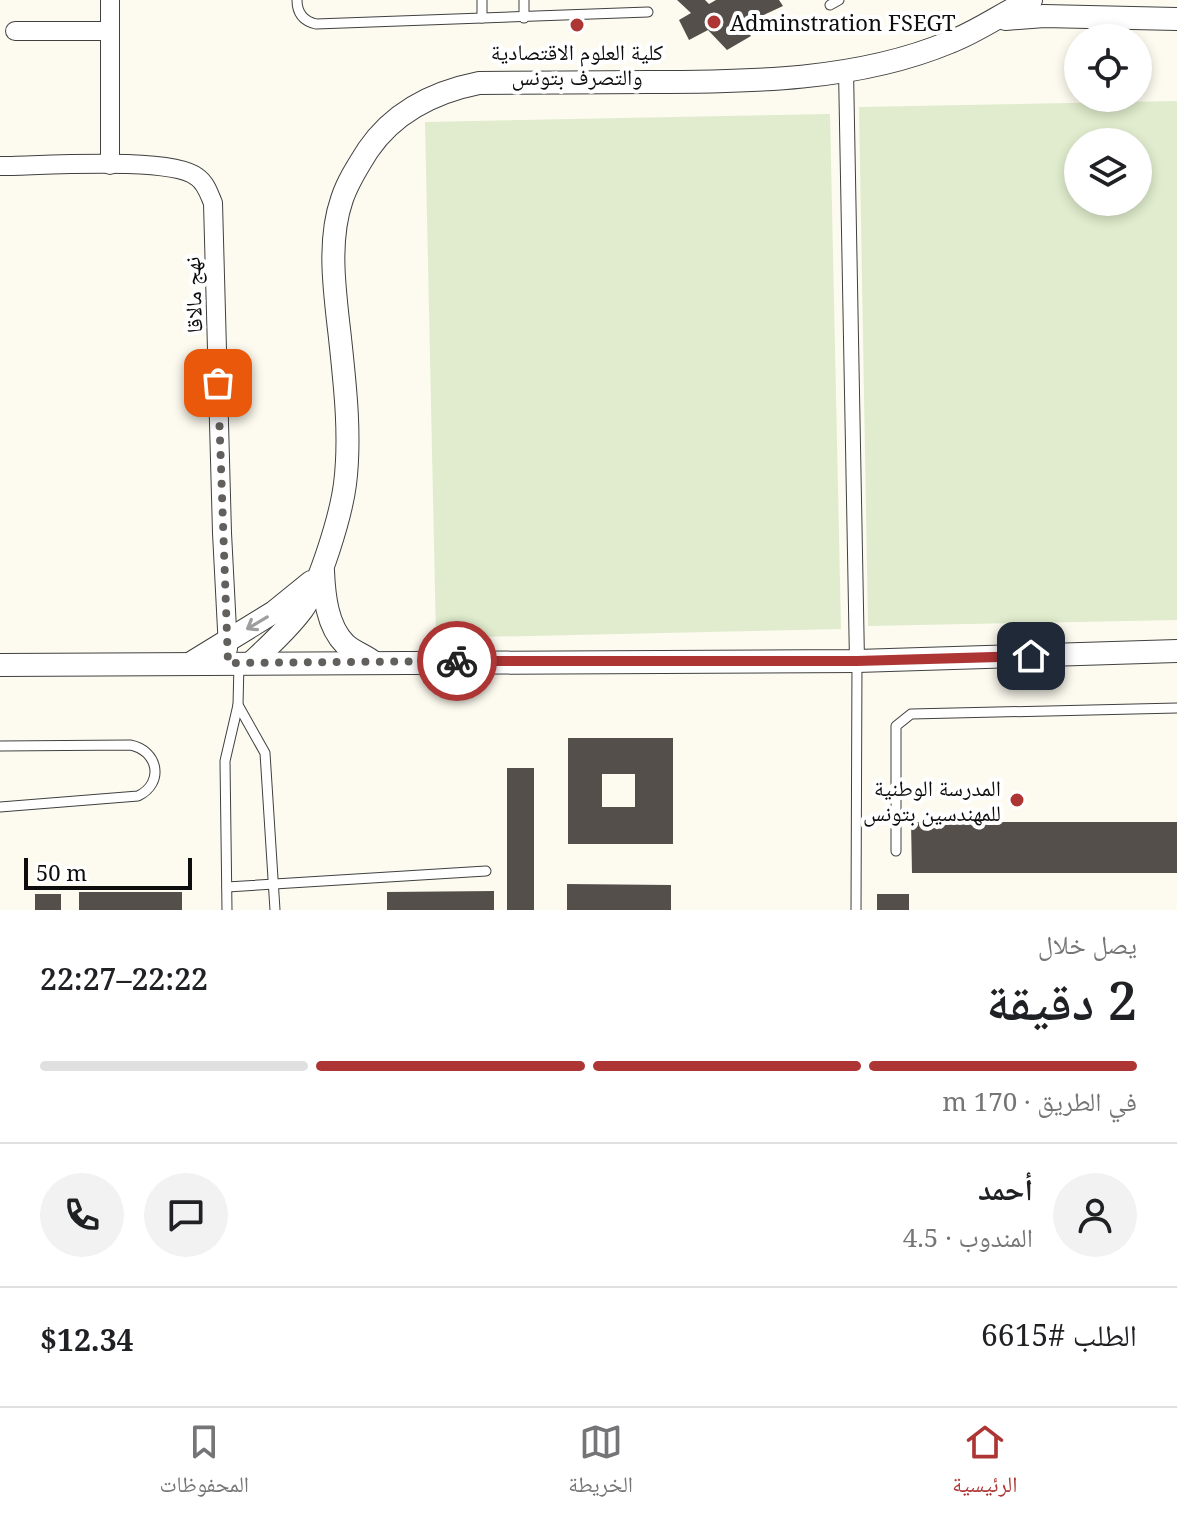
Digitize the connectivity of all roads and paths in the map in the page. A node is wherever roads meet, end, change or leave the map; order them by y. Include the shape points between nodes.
1 (110, 0) edge
2 (297, 0) edge
3 (482, 0) edge
4 (524, 0) edge
5 (1031, 0) edge
6 (648, 12) dead end
7 (482, 18) junction
8 (524, 18) junction
9 (1177, 19) edge
10 (988, 23) junction
11 (15, 31) dead end
12 (110, 31) junction
13 (846, 70) junction
14 (110, 165) junction
15 (0, 166) edge
16 (320, 569) junction
17 (229, 640) junction
18 (1177, 651) edge
19 (373, 661) junction
20 (857, 661) junction
21 (191, 663) junction
22 (240, 663) junction
23 (0, 665) edge
24 (238, 705) junction
25 (1177, 708) edge
26 (0, 746) edge
27 (0, 807) edge
28 (896, 851) dead end
29 (486, 871) dead end
30 (275, 885) junction
31 (227, 887) junction
32 (227, 910) edge
33 (275, 910) edge
34 (856, 910) edge

1 - 12 street
2 - 7 lane via 299,14 316,24
3 - 7 lane
4 - 8 lane
5 - 10 street
6 - 8 lane
7 - 8 lane
9 - 10 street via 1017,16
10 - 13 street via 950,43
11 - 12 street
12 - 14 street
13 - 16 street via 699,82 479,83 449,89 398,116 354,171 341,201 334,284 344,381 345,481
13 - 20 street
14 - 15 street, نهج مالاقا
14 - 17 street, نهج مالاقا via 177,168 197,176 213,203
16 -> 17 street via 301,593
16 - 19 street via 335,630 345,644
16 - 22 street via 301,611 282,633
17 - 21 street
17 - 22 street, نهج مالاقا
18 - 20 street
19 - 20 street
19 - 22 street
20 - 34 lane
21 - 22 street
21 - 23 street
22 - 24 lane
24 - 30 lane via 265,753
24 - 31 lane via 225,761
25 - 28 lane via 911,714 896,726
26 - 27 lane via 130,745 145,750 156,771 151,786 138,796
29 - 30 lane
30 - 31 lane
30 - 33 lane
31 - 32 lane

